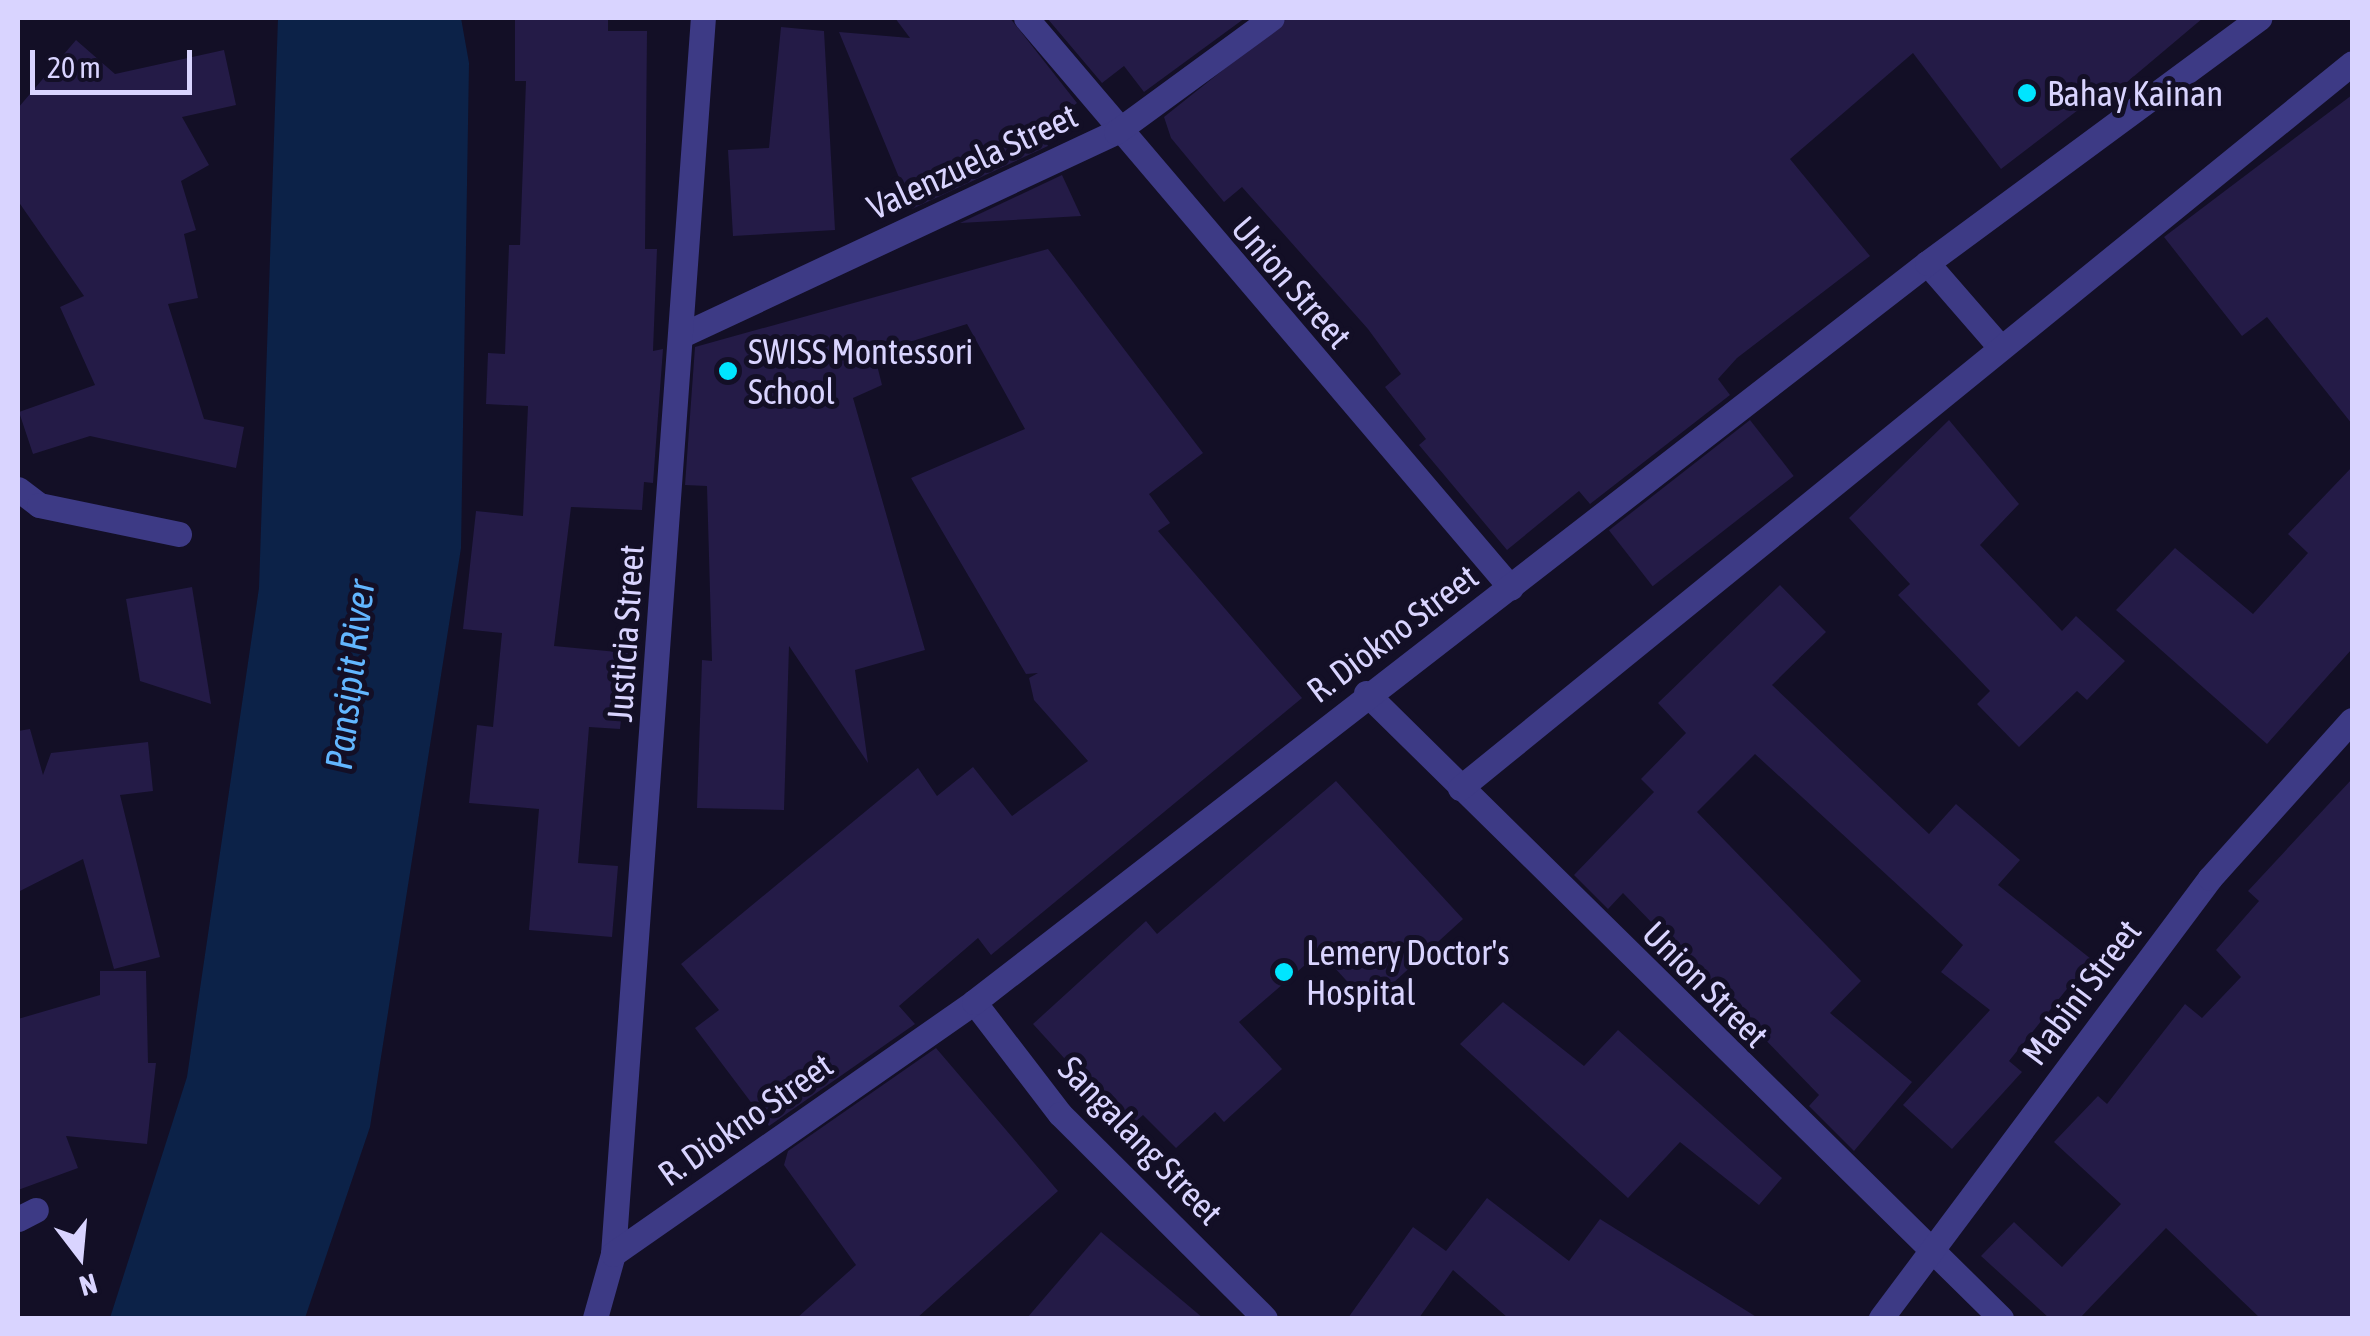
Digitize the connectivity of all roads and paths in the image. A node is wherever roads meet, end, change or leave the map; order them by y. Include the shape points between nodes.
1 (703, 18) edge
2 (1026, 18) edge
3 (1272, 18) edge
4 (2259, 18) edge
5 (2352, 62) edge
6 (1116, 132) junction
7 (1927, 262) junction
8 (682, 335) junction
9 (2000, 347) junction
10 (18, 489) edge
11 (180, 534) dead end
12 (1511, 588) junction
13 (1366, 693) junction
14 (2352, 720) edge
15 (1460, 788) junction
16 (974, 1002) junction
17 (612, 1254) junction
18 (1928, 1254) junction
19 (595, 1318) edge
20 (1265, 1318) edge
21 (1881, 1318) edge
22 (2001, 1318) edge

1 - 8 street, Justicia Street
2 - 6 street, Union Street
3 - 6 street, Valenzuela Street
4 - 7 street, R. Diokno Street
5 - 9 street
6 - 8 street, Valenzuela Street
6 - 12 street, Union Street
7 - 9 street
7 - 12 street, R. Diokno Street
8 - 17 street, Justicia Street
9 - 15 street
10 - 11 street via 39,505
12 - 13 street, R. Diokno Street
13 - 15 street, Union Street
13 - 16 street, R. Diokno Street
14 - 18 street, Mabini Street via 2210,878
15 - 18 street, Union Street
16 - 17 street, R. Diokno Street
16 - 20 street, Sangalang Street via 1060,1114
17 - 19 street
18 - 21 street, Mabini Street
18 - 22 street, Union Street

